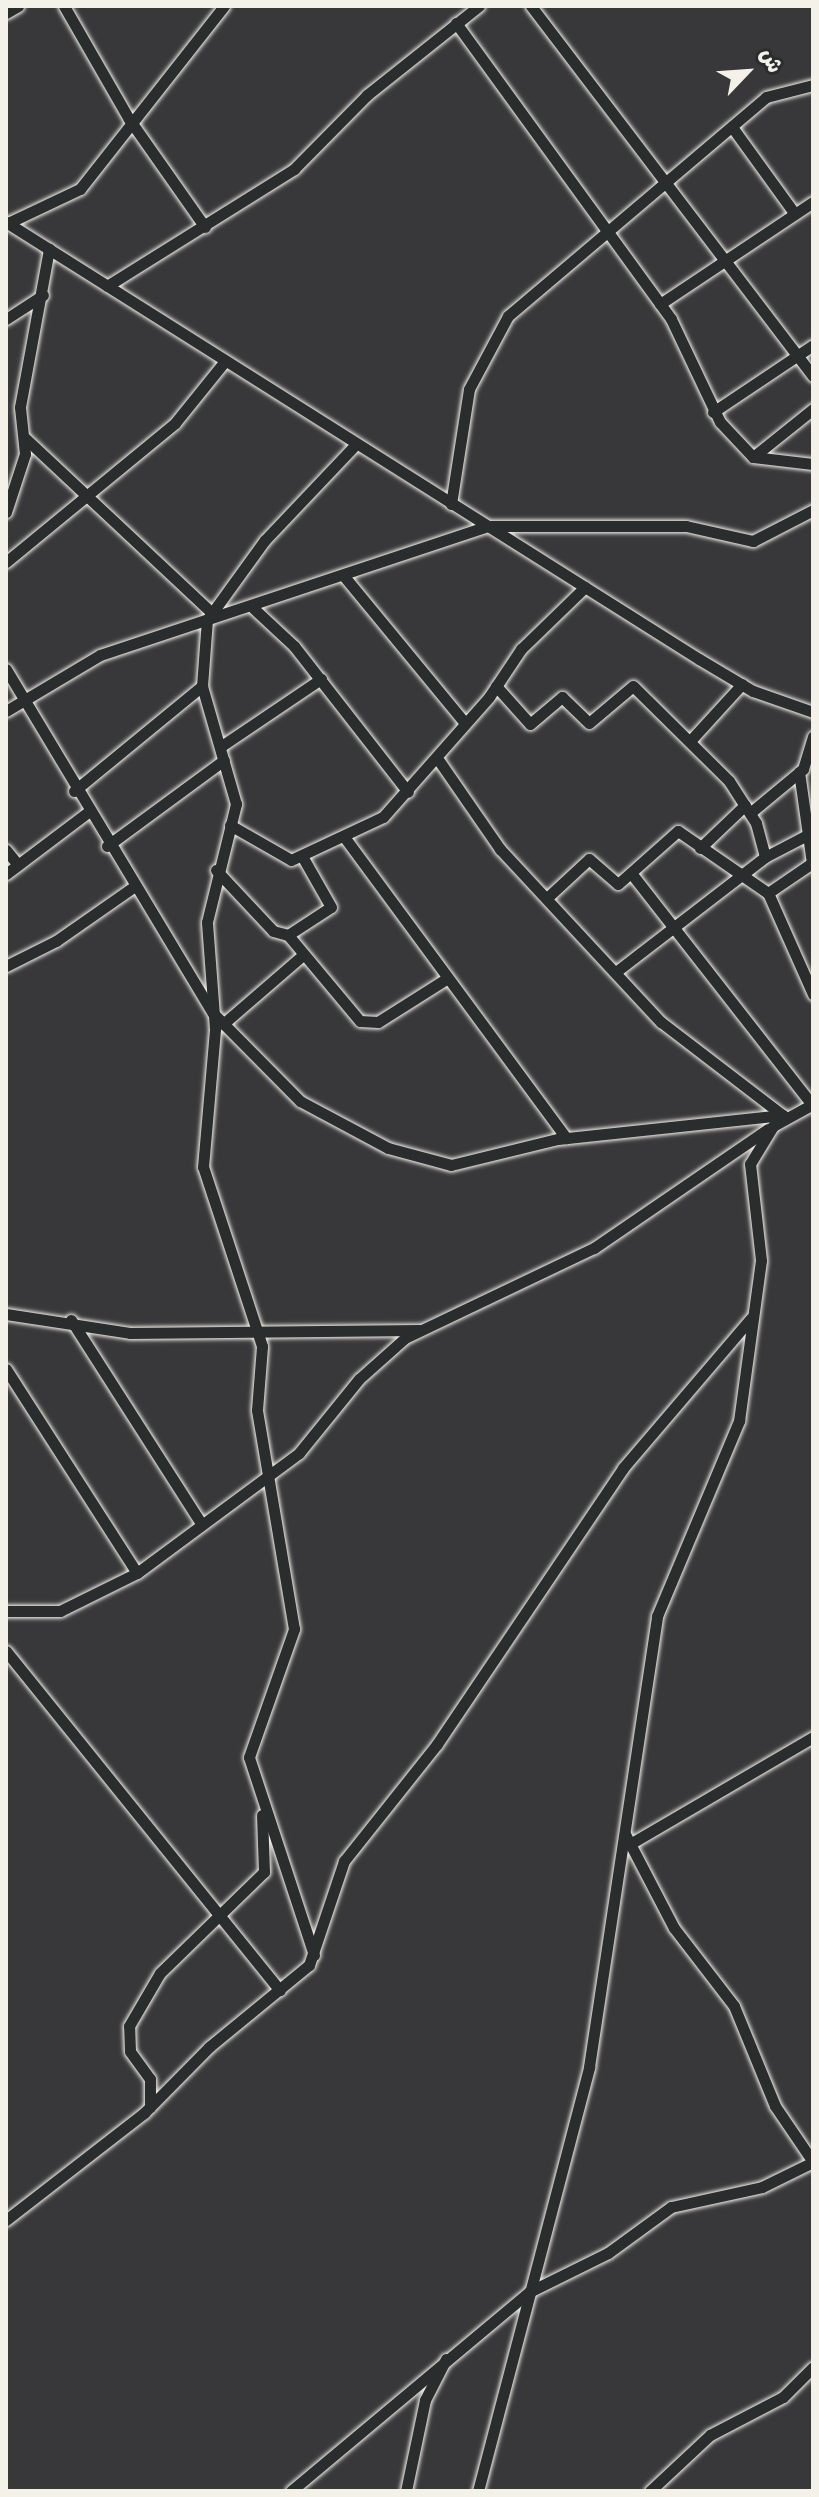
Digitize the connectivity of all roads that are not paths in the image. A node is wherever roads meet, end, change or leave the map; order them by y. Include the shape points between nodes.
1 (18, 6) edge
2 (64, 6) edge
3 (224, 6) edge
4 (479, 6) edge
5 (531, 6) edge
6 (6, 13) edge
7 (456, 23) junction
8 (813, 85) edge
9 (129, 119) junction
10 (732, 127) junction
11 (667, 187) junction
12 (813, 202) edge
13 (795, 214) junction
14 (7, 222) edge
15 (205, 227) junction
16 (605, 235) junction
17 (49, 249) junction
18 (728, 258) junction
19 (107, 286) junction
20 (43, 295) junction
21 (660, 304) junction
22 (6, 319) edge
23 (813, 345) edge
24 (799, 356) junction
25 (225, 361) junction
26 (813, 376) edge
27 (813, 409) edge
28 (713, 412) junction
29 (25, 438) junction
30 (356, 444) junction
31 (753, 457) junction
32 (813, 464) edge
33 (84, 499) junction
34 (451, 504) junction
35 (813, 510) edge
36 (6, 512) edge
37 (487, 526) junction
38 (6, 562) edge
39 (343, 575) junction
40 (585, 587) junction
41 (251, 606) junction
42 (210, 616) junction
43 (6, 669) edge
44 (321, 679) junction
45 (742, 684) junction
46 (202, 686) junction
47 (496, 686) junction
48 (23, 700) junction
49 (6, 711) edge
50 (813, 712) edge
51 (465, 723) junction
52 (813, 736) edge
53 (690, 741) junction
54 (220, 747) junction
55 (437, 758) junction
56 (224, 760) junction
57 (799, 772) junction
58 (74, 791) junction
59 (408, 792) junction
60 (747, 809) junction
61 (87, 813) junction
62 (230, 825) junction
63 (809, 834) junction
64 (345, 838) junction
65 (107, 846) junction
66 (700, 848) junction
67 (6, 850) edge
68 (302, 856) junction
69 (765, 857) junction
70 (18, 865) junction
71 (216, 870) junction
72 (631, 873) junction
73 (6, 874) edge
74 (746, 874) junction
75 (132, 888) junction
76 (768, 893) junction
77 (549, 896) junction
78 (677, 927) junction
79 (288, 935) junction
80 (303, 955) junction
81 (6, 966) edge
82 (617, 971) junction
83 (446, 979) junction
84 (813, 994) edge
85 (213, 1013) junction
86 (223, 1024) junction
87 (812, 1104) edge
88 (785, 1116) junction
89 (773, 1126) junction
90 (566, 1138) junction
91 (6, 1314) edge
92 (751, 1318) junction
93 (71, 1320) junction
94 (257, 1328) junction
95 (420, 1330) junction
96 (6, 1369) edge
97 (270, 1475) junction
98 (202, 1525) junction
99 (137, 1573) junction
100 (6, 1611) edge
101 (6, 1651) edge
102 (813, 1737) edge
103 (260, 1806) junction
104 (627, 1839) junction
105 (220, 1918) junction
106 (314, 1955) junction
107 (280, 1990) junction
108 (150, 2107) junction
109 (813, 2162) edge
110 (6, 2220) edge
111 (529, 2292) junction
112 (448, 2354) junction
113 (813, 2367) edge
114 (291, 2491) edge
115 (406, 2491) edge
116 (478, 2491) edge
117 (650, 2491) edge

1 - 6 street
2 - 9 street
3 - 9 street
4 - 7 street
5 - 11 street
7 - 15 street via 367,95 304,161
7 - 16 street
8 - 10 street via 766,97
9 - 14 street via 80,189
9 - 15 street
10 - 11 street
10 - 13 street
11 - 16 street
11 - 18 street
12 - 13 street
13 - 18 street
14 - 17 street
15 - 19 street
16 - 21 street
16 - 34 street via 498,329 469,389
17 - 19 street
17 - 20 street
18 - 21 street
18 - 24 street
19 - 25 street
20 - 22 street
20 - 29 street via 20,407
21 - 28 street
23 - 24 street
24 - 26 street
24 - 28 street
25 - 30 street
25 - 33 street via 175,423
27 - 31 street
28 - 31 street
29 - 33 street
29 - 36 street
30 - 34 street
30 - 42 street via 273,531
31 - 32 street
33 - 38 street
33 - 42 street via 152,551
34 - 37 street
35 - 37 street via 753,541 686,526
37 - 39 street
37 - 40 street
39 - 41 street
39 - 51 street
40 - 45 street
40 - 47 street via 521,649
41 - 42 street
41 - 44 street
42 - 46 street
42 - 48 street via 100,655
43 - 48 street
44 - 54 street
44 - 59 street
45 - 50 street
45 - 53 street
46 - 54 street
46 - 58 street
47 - 51 street
47 - 53 street via 530,724 562,697 589,723 632,686
48 - 49 street
48 - 58 street
51 - 55 street
52 - 57 street
53 - 60 street
54 - 56 street
55 - 59 street
55 - 77 street via 492,840
56 - 62 street via 236,804
56 - 65 street
57 - 60 street
57 - 63 street
58 - 61 street
59 - 64 street
60 - 66 street
60 - 69 street
61 - 65 street
61 - 70 street
62 - 68 street via 289,860
62 - 71 street
63 - 69 street
63 - 76 street via 811,865
64 - 68 street
64 - 83 street
65 - 75 street
66 - 72 street via 674,831
66 - 74 street
67 - 70 street
68 - 79 street via 331,907
69 - 74 street
70 - 73 street
71 - 79 street via 273,931
71 - 85 street via 207,935
72 - 77 street via 617,884 589,859
72 - 78 street
74 - 76 street
74 - 78 street
75 - 81 street via 56,941
75 - 85 street
76 - 84 street
77 - 82 street
78 - 82 street
78 - 87 street
79 - 80 street
80 - 83 street via 351,1015 370,1023
80 - 86 street
82 - 88 street via 688,1047
83 - 90 street
85 - 86 street
85 - 94 street via 204,1182
86 - 90 street via 291,1094 388,1148 451,1165
87 - 88 street
88 - 89 street
88 - 90 street
89 - 92 street via 750,1164 761,1247
89 - 95 street via 594,1248
91 - 93 street
92 - 104 street via 735,1436 660,1603
92 - 106 street via 623,1468 437,1744 344,1861
93 - 94 street via 130,1333
93 - 98 street
94 - 95 street
94 - 97 street via 255,1391
95 - 97 street via 359,1379 305,1447
96 - 99 street
97 - 98 street
97 - 103 street via 273,1531 294,1629 250,1740
98 - 99 street
99 - 100 street via 60,1611
101 - 105 street
102 - 104 street
103 - 105 street via 268,1862
103 - 106 street via 281,1846
104 - 109 street via 674,1928 734,2006 775,2106
104 - 111 street via 589,2067
105 - 107 street
105 - 108 street via 160,1973 129,2026 130,2051 150,2079
106 - 107 street
107 - 108 street
108 - 110 street
109 - 111 street via 762,2187 671,2207 608,2253
111 - 112 street
111 - 116 street
112 - 114 street
112 - 115 street via 425,2400
113 - 117 street via 783,2397 710,2435

